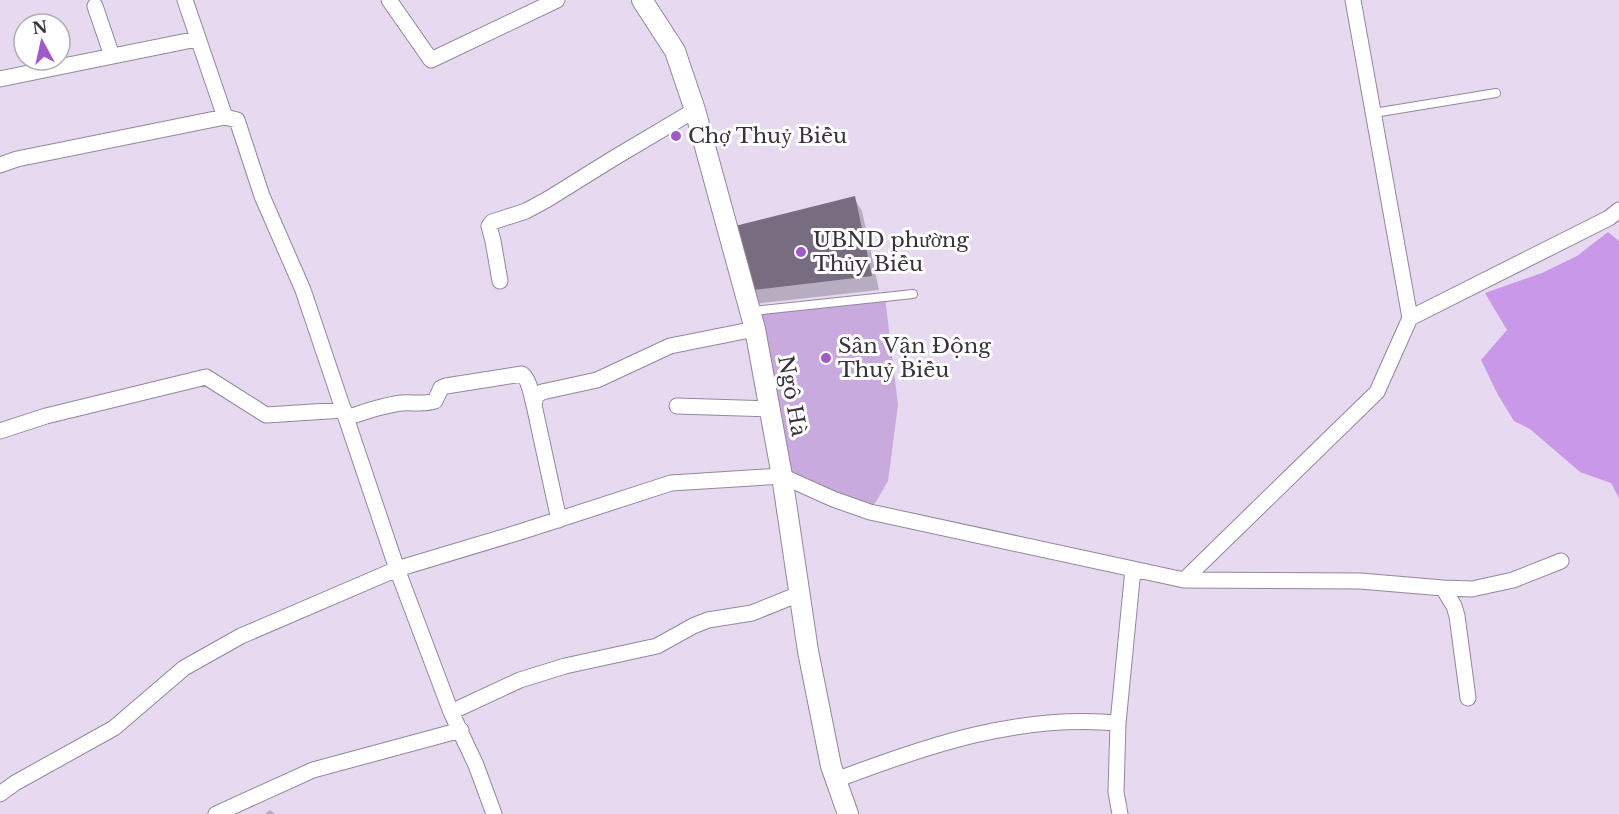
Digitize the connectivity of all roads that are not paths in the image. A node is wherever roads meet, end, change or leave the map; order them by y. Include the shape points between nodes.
1 (185, 0) edge
2 (389, 0) edge
3 (557, 0) edge
4 (642, 0) edge
5 (1353, 0) edge
6 (95, 6) dead end
7 (197, 39) junction
8 (111, 56) junction
9 (0, 79) edge
10 (1496, 93) dead end
11 (695, 110) junction
12 (1374, 113) junction
13 (225, 117) junction
14 (0, 165) edge
15 (1619, 210) edge
16 (500, 281) dead end
17 (913, 294) dead end
18 (1410, 318) junction
19 (753, 320) junction
20 (534, 405) junction
21 (677, 405) dead end
22 (770, 408) junction
23 (345, 414) junction
24 (0, 431) edge
25 (782, 476) junction
26 (559, 520) junction
27 (1561, 561) dead end
28 (397, 569) junction
29 (1133, 569) junction
30 (1184, 580) junction
31 (1443, 588) junction
32 (799, 594) junction
33 (1468, 698) dead end
34 (451, 712) junction
35 (1118, 723) junction
36 (461, 730) junction
37 (836, 780) junction
38 (0, 794) edge
39 (216, 814) edge
40 (494, 814) edge
41 (848, 814) edge
42 (1120, 814) edge

1 - 7 street
2 - 3 street via 431,60
4 - 11 street, Ngô Hà via 675,51
5 - 12 street
6 - 8 street
7 - 8 street
7 - 13 street
8 - 9 street
10 - 12 lane
11 - 16 street via 548,200 492,222 489,230
11 - 19 street, Ngô Hà
12 - 18 street
13 - 14 street
13 - 23 street via 237,120 262,196 303,290
15 - 18 street
17 - 19 lane
18 - 30 street via 1377,392
19 - 20 street via 670,346 597,380 542,392
19 - 22 street, Ngô Hà
20 - 23 street via 528,381 522,374 446,386 435,401 428,403 381,406
20 - 26 street
21 - 22 street
22 - 25 street, Ngô Hà
23 - 24 street via 266,415 206,377
23 - 28 street
25 - 26 street via 672,483
25 - 29 street via 870,512
25 - 32 street, Ngô Hà
26 - 28 street
27 - 31 street via 1494,585
28 - 34 street
28 - 38 street via 241,636 184,669 114,728
29 - 30 street
29 - 35 street
30 - 31 street via 1360,581
31 - 33 street via 1457,616
32 - 34 street via 752,613 708,620 657,646 527,677
32 - 37 street, Ngô Hà
34 - 36 street
35 - 37 street via 1038,723 996,730 908,753
35 - 42 street via 1116,792
36 - 39 street via 314,770
36 - 40 street
37 - 41 street, Ngô Hà

